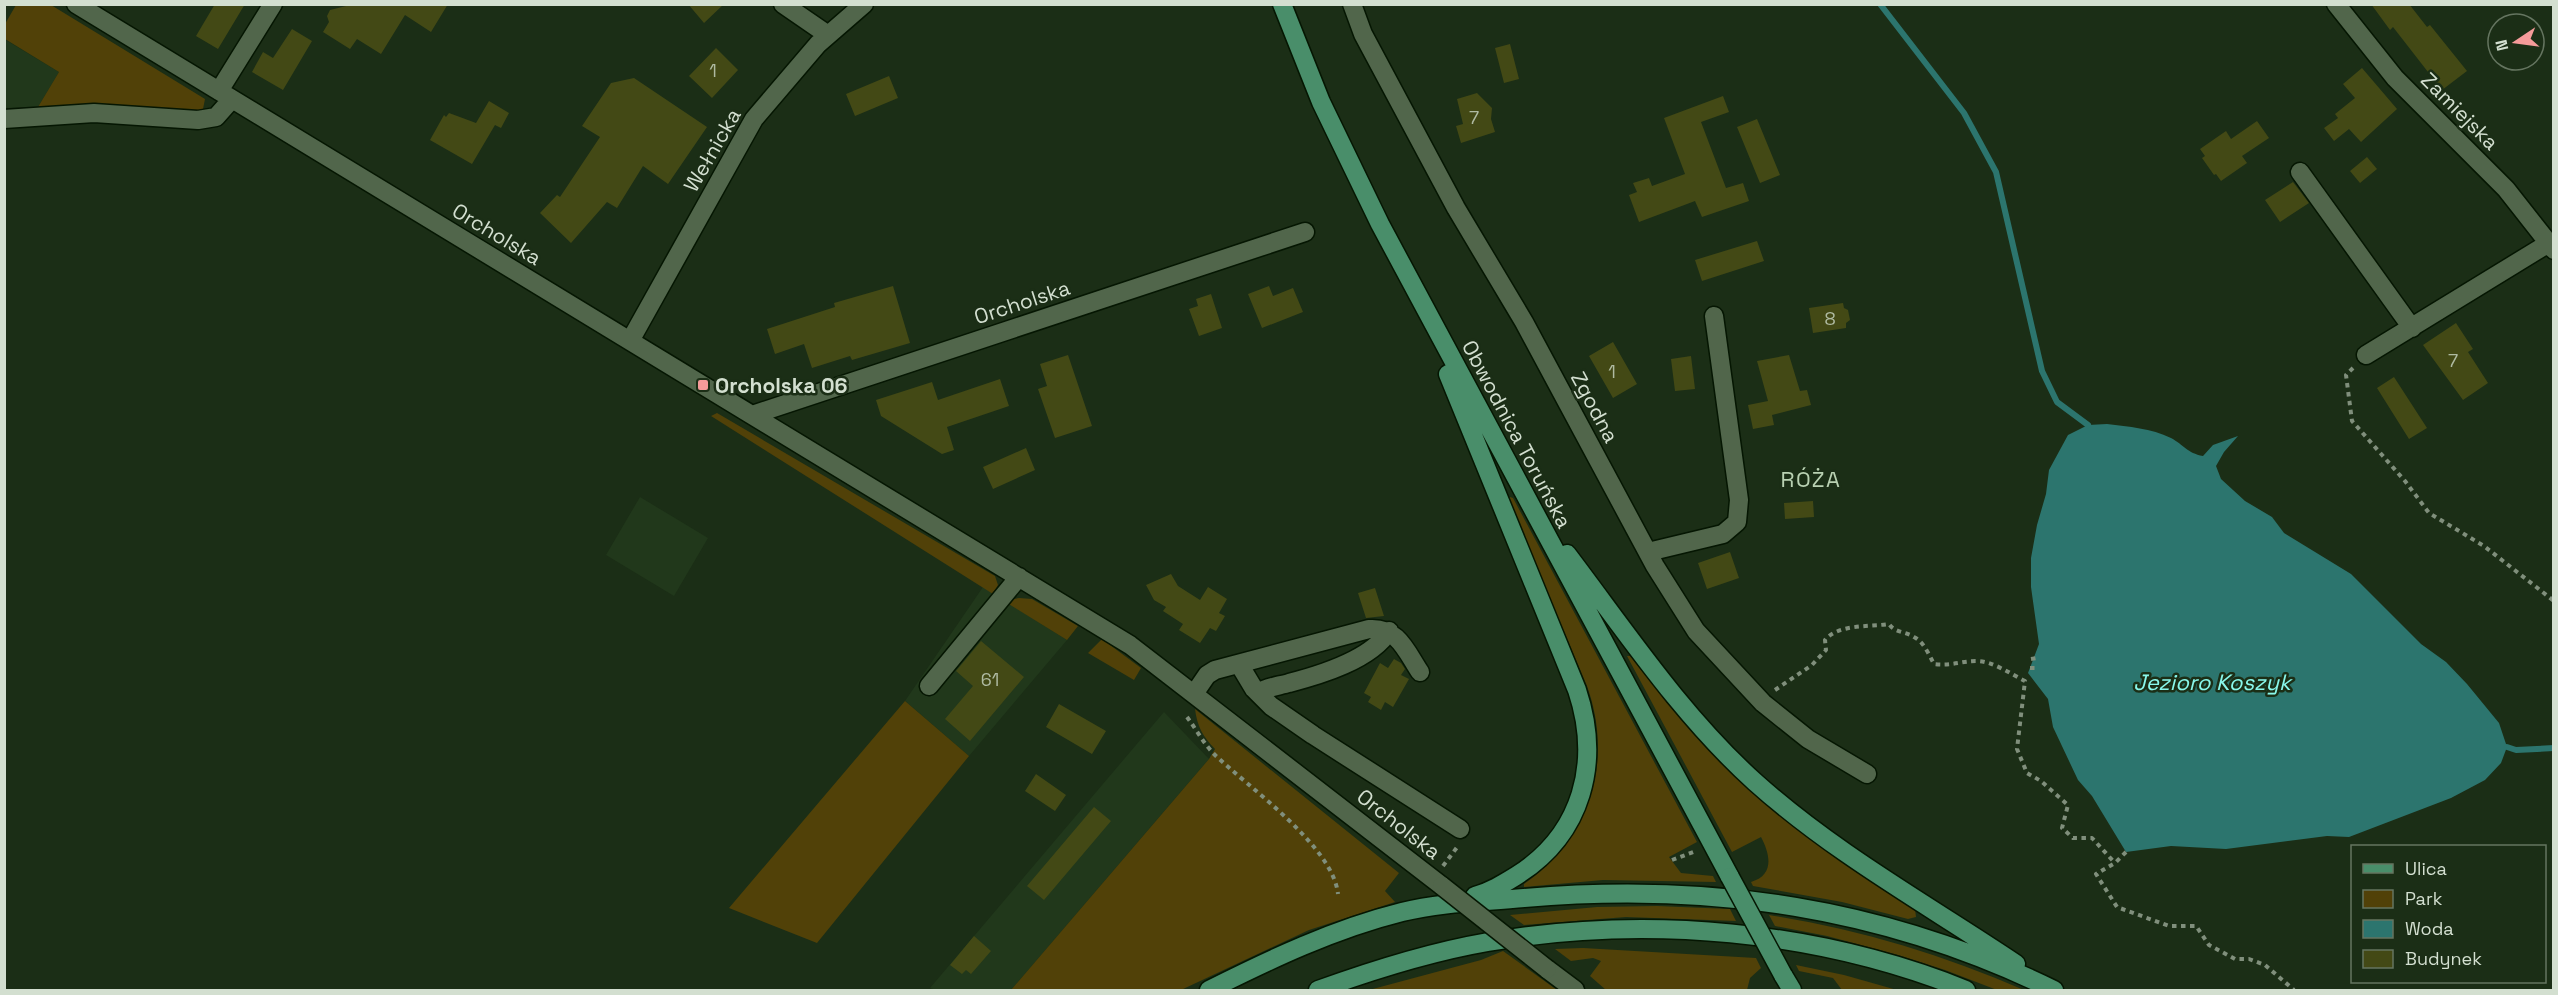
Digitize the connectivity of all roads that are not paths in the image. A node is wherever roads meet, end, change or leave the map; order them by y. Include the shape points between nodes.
1 (76, 4) edge
2 (273, 4) edge
3 (783, 4) edge
4 (864, 4) edge
5 (1282, 4) edge
6 (1352, 4) edge
7 (2336, 4) edge
8 (828, 36) junction
9 (225, 95) junction
10 (4, 119) edge
11 (2300, 172) dead end
12 (1305, 232) dead end
13 (2551, 246) edge
14 (1419, 300) junction
15 (1714, 316) dead end
16 (2412, 328) junction
17 (630, 341) junction
18 (2366, 356) road end
19 (752, 415) junction
20 (1501, 452) junction
21 (1648, 552) junction
22 (1018, 577) junction
23 (1389, 631) junction
24 (1239, 664) junction
25 (1420, 672) dead end
26 (929, 686) dead end
27 (1258, 693) junction
28 (1194, 694) junction
29 (1867, 774) dead end
30 (1461, 836) road end
31 (1444, 904) junction
32 (1788, 983) edge
33 (1209, 990) edge
34 (1318, 990) edge
35 (1575, 990) edge
36 (1966, 990) edge
37 (2055, 990) edge

1 - 9 street, Orcholska
2 - 9 street
3 - 8 street
4 - 8 street, Wełnicka
5 - 14 main road, Obwodnica Toruńska via 1321,102
6 - 21 street, Zgodna via 1363,34 1456,208 1524,322
7 - 13 street, Zamiejska via 2395,78 2506,189
8 - 17 street, Wełnicka via 754,119
9 - 10 street via 216,117 198,120 93,113
9 - 17 street, Orcholska
11 - 16 street
12 - 19 street, Orcholska
13 - 16 street
14 - 20 main road, Obwodnica Toruńska
14 - 31 main road via 1574,682 1588,741 1579,800 1550,848 1503,885
15 - 21 street via 1739,501 1737,522 1723,534
16 - 18 street
17 - 19 street, Orcholska
19 - 22 street, Orcholska
20 - 32 main road, Obwodnica Toruńska, bridge
20 - 37 main road via 1539,516 1639,653 1738,766 1836,847
21 - 29 street, Zgodna via 1696,631 1763,703 1808,739
22 - 26 street
22 - 28 street, Orcholska via 1130,645
23 - 24 street via 1369,629
23 - 25 street via 1399,639
23 - 27 street via 1378,643 1342,665
24 - 27 street, Orcholska
24 - 28 street via 1210,672
27 - 30 street, Orcholska via 1312,735
28 - 35 street, Orcholska, bridge
31 - 33 main road via 1404,912 1325,938
31 - 37 main road via 1624,893 1688,894 1776,903 1859,919 1935,941
34 - 36 main road via 1402,962 1487,942 1581,931 1641,929 1727,933 1816,946

